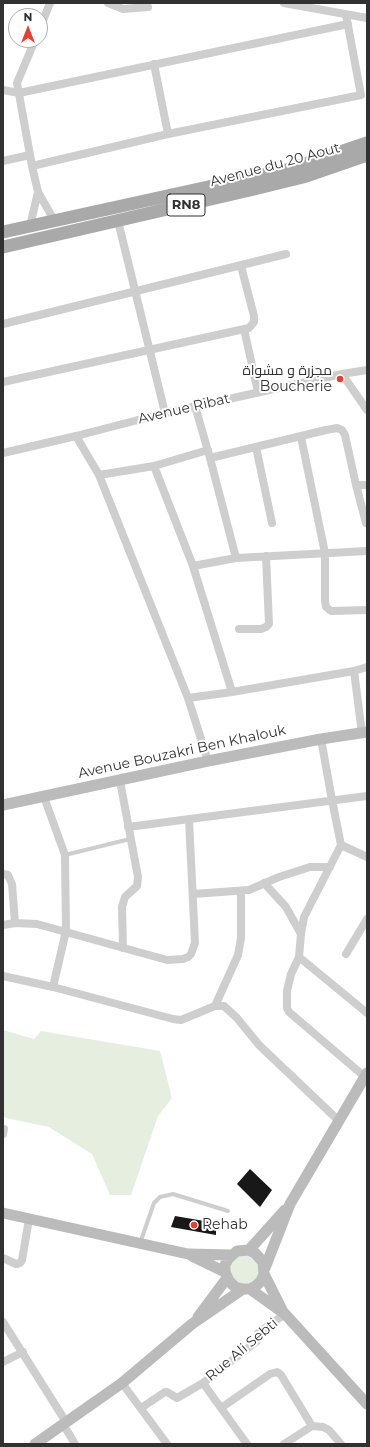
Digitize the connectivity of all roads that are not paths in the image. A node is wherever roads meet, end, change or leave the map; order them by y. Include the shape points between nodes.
1 (108, 3) edge
2 (284, 3) edge
3 (148, 7) dead end
4 (346, 15) junction
5 (367, 18) edge
6 (348, 24) junction
7 (32, 48) edge
8 (154, 64) junction
9 (3, 90) edge
10 (19, 93) junction
11 (364, 94) edge
12 (168, 134) junction
13 (367, 143) edge
14 (30, 155) junction
15 (367, 155) edge
16 (3, 161) edge
17 (32, 166) junction
18 (38, 192) junction
19 (54, 220) junction
20 (118, 221) junction
21 (30, 226) junction
22 (3, 232) edge
23 (3, 247) edge
24 (286, 254) dead end
25 (241, 266) junction
26 (136, 292) junction
27 (3, 324) edge
28 (244, 329) junction
29 (149, 351) junction
30 (367, 370) edge
31 (342, 374) junction
32 (3, 382) edge
33 (258, 392) junction
34 (195, 406) junction
35 (367, 410) edge
36 (165, 413) junction
37 (76, 436) junction
38 (300, 437) junction
39 (256, 447) junction
40 (3, 453) edge
41 (209, 454) junction
42 (154, 466) junction
43 (98, 475) junction
44 (356, 485) junction
45 (367, 485) edge
46 (272, 523) dead end
47 (366, 523) edge
48 (367, 550) edge
49 (325, 553) junction
50 (266, 556) junction
51 (236, 558) junction
52 (193, 566) junction
53 (367, 610) edge
54 (239, 628) dead end
55 (367, 667) edge
56 (354, 671) junction
57 (232, 692) junction
58 (188, 698) junction
59 (364, 733) edge
60 (321, 739) junction
61 (208, 761) junction
62 (120, 780) junction
63 (367, 796) edge
64 (44, 797) junction
65 (332, 800) junction
66 (3, 805) edge
67 (189, 819) junction
68 (128, 827) junction
69 (130, 839) junction
70 (341, 845) junction
71 (65, 855) junction
72 (367, 857) edge
73 (330, 867) junction
74 (3, 874) edge
75 (264, 883) junction
76 (242, 891) junction
77 (193, 894) junction
78 (367, 919) edge
79 (15, 923) junction
80 (3, 925) edge
81 (66, 931) junction
82 (300, 934) junction
83 (123, 948) junction
84 (346, 954) dead end
85 (299, 957) junction
86 (3, 976) edge
87 (53, 987) junction
88 (215, 1006) junction
89 (367, 1013) edge
90 (366, 1075) edge
91 (339, 1121) junction
92 (290, 1204) junction
93 (228, 1211) dead end
94 (3, 1213) edge
95 (29, 1219) junction
96 (140, 1243) junction
97 (249, 1250) junction
98 (188, 1254) junction
99 (232, 1255) junction
100 (3, 1258) edge
101 (264, 1271) junction
102 (226, 1275) junction
103 (247, 1289) junction
104 (285, 1314) junction
105 (3, 1322) edge
106 (192, 1324) junction
107 (23, 1352) junction
108 (3, 1362) edge
109 (122, 1383) junction
110 (203, 1383) junction
111 (367, 1404) edge
112 (141, 1408) junction
113 (221, 1408) junction
114 (64, 1423) junction
115 (312, 1426) junction
116 (35, 1444) edge
117 (75, 1444) edge
118 (167, 1444) edge
119 (247, 1444) edge
120 (284, 1444) edge
121 (341, 1444) edge

1 - 3 street via 123,9
2 - 4 street
4 - 5 street
4 - 6 street
6 - 8 street
6 - 11 street
7 - 10 street via 17,83
8 - 10 street
8 - 12 street
9 - 10 street
10 - 14 street
11 - 12 street
12 - 17 street
13 - 19 main road, Avenue du 20 Aout / RN8 via 290,169
14 - 16 street
14 - 17 street
15 - 20 main road, Avenue du 20 Aout / RN8 via 302,177
17 - 18 street
18 - 19 street
18 - 21 street
19 - 21 main road, Avenue du 20 Aout / RN8
20 - 23 main road, Avenue du 20 Aout / RN8
20 - 26 street
21 - 22 main road, Avenue du 20 Aout / RN8
24 - 25 street
25 - 26 street
25 - 28 street via 254,316 252,326
26 - 27 street
26 - 29 street
28 - 29 street
28 - 33 street
29 - 32 street
29 - 36 street
30 - 31 street, Avenue Ribat
31 - 33 street, Avenue Ribat
31 - 35 street
33 - 34 street, Avenue Ribat
34 - 36 street, Avenue Ribat
34 - 41 street
36 - 37 street, Avenue Ribat
37 - 40 street, Avenue Ribat
37 - 43 street
38 - 39 street
38 - 44 street via 337,428 342,430 346,435
38 - 49 street
39 - 41 street
39 - 46 street
41 - 42 street
41 - 51 street
42 - 43 street
42 - 52 street
43 - 58 street
44 - 45 street
44 - 47 street
48 - 49 street
49 - 50 street
49 - 53 street via 326,607 331,611
50 - 51 street
50 - 54 street via 269,624 261,629
51 - 52 street
52 - 57 street
55 - 56 street
56 - 57 street
56 - 59 street
57 - 58 street
58 - 61 street
59 - 60 street, Avenue Bouzakri Ben Khalouk
60 - 61 street, Avenue Bouzakri Ben Khalouk
60 - 65 street
61 - 62 street, Avenue Bouzakri Ben Khalouk
62 - 64 street, Avenue Bouzakri Ben Khalouk
62 - 68 street
63 - 65 street
64 - 66 street, Avenue Bouzakri Ben Khalouk
64 - 71 street
65 - 67 street
65 - 70 street
67 - 68 street
67 - 77 street
68 - 69 street
69 - 71 lane
69 - 83 street via 138,878 137,886 125,897 122,907
70 - 72 street
70 - 73 street
71 - 81 street
73 - 75 street via 310,867
73 - 82 street via 304,917
74 - 79 street via 8,876 12,884
75 - 76 street
75 - 82 street via 286,907
76 - 77 street
76 - 88 street via 238,955
77 - 83 street via 195,943 192,954 183,959 167,960
78 - 84 street
79 - 80 street
79 - 81 street via 37,924
81 - 83 street
81 - 87 street
82 - 85 street
85 - 89 street
85 - 90 street via 288,984 288,1010
86 - 87 street
87 - 88 street via 181,1020
88 - 91 street via 224,1006 237,1018 259,1045
90 - 91 street
91 - 92 street
92 - 97 street
92 - 101 street
93 - 96 lane via 173,1194 160,1197 154,1203
94 - 95 street
95 - 96 street
95 - 100 street via 20,1263 16,1264
96 - 98 street
97 - 99 street via 237,1251
97 - 101 street via 260,1257
98 - 99 street
98 - 102 street
99 - 102 street via 225,1265
101 - 103 street via 261,1281
101 - 104 street
102 - 103 street via 235,1287
102 - 106 street
103 - 104 street
103 - 106 street
104 - 110 street, Rue Ali Sebti via 258,1333 257,1340
104 - 111 street
105 - 107 street
106 - 109 street
107 - 108 street
107 - 114 street
109 - 112 street
109 - 114 street
110 - 112 street, Rue Ali Sebti via 179,1398 174,1398 166,1392
110 - 113 street
112 - 118 street
113 - 115 street via 270,1374 277,1372
113 - 119 street
114 - 116 street
114 - 117 street
115 - 120 street
115 - 121 street via 329,1430

